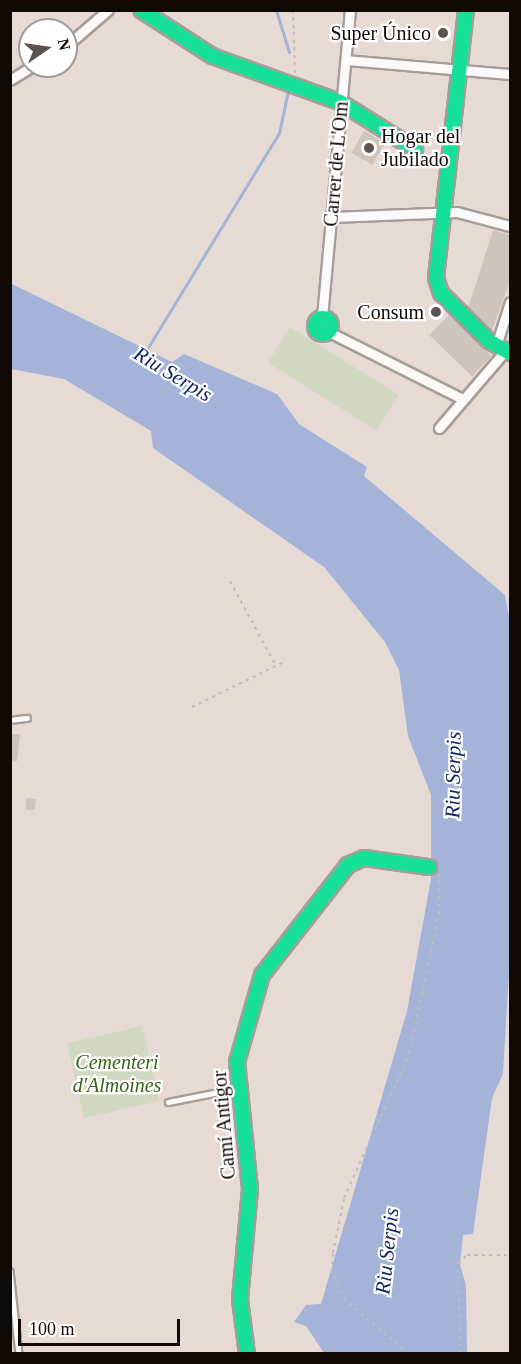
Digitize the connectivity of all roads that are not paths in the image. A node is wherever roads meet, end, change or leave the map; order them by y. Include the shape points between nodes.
1 (108, 10) edge
2 (141, 10) edge
3 (350, 10) edge
4 (466, 10) edge
5 (78, 36) edge
6 (346, 60) junction
7 (461, 69) junction
8 (510, 74) edge
9 (340, 102) junction
10 (414, 149) dead end
11 (447, 212) junction
12 (332, 217) junction
13 (510, 226) edge
14 (510, 302) edge
15 (322, 317) joint
16 (329, 332) joint
17 (504, 350) edge
18 (464, 399) junction
19 (439, 428) dead end
20 (27, 718) dead end
21 (10, 720) edge
22 (429, 867) road end
23 (243, 1088) junction
24 (168, 1102) dead end
25 (10, 1271) edge
26 (19, 1353) edge
27 (248, 1353) edge

1 - 5 street
2 - 9 street via 212,56
3 - 6 street, Carrer de L'Om
4 - 7 street
6 - 7 street
6 - 9 street, Carrer de L'Om
7 - 8 street
7 - 11 street
9 - 10 street
9 - 12 street, Carrer de L'Om
11 - 12 street
11 - 13 street
11 - 17 street via 436,278 441,293
12 - 15 street, Carrer de L'Om
14 - 17 street
15 - 16 street via 314,326 317,332
16 - 18 street
17 - 18 street
18 - 19 street
20 - 21 lane
22 - 23 street, Camí Antigor via 364,858 338,874 262,975 238,1055
23 - 24 lane
23 - 27 street, Camí Antigor via 250,1189 240,1309
25 - 26 lane

